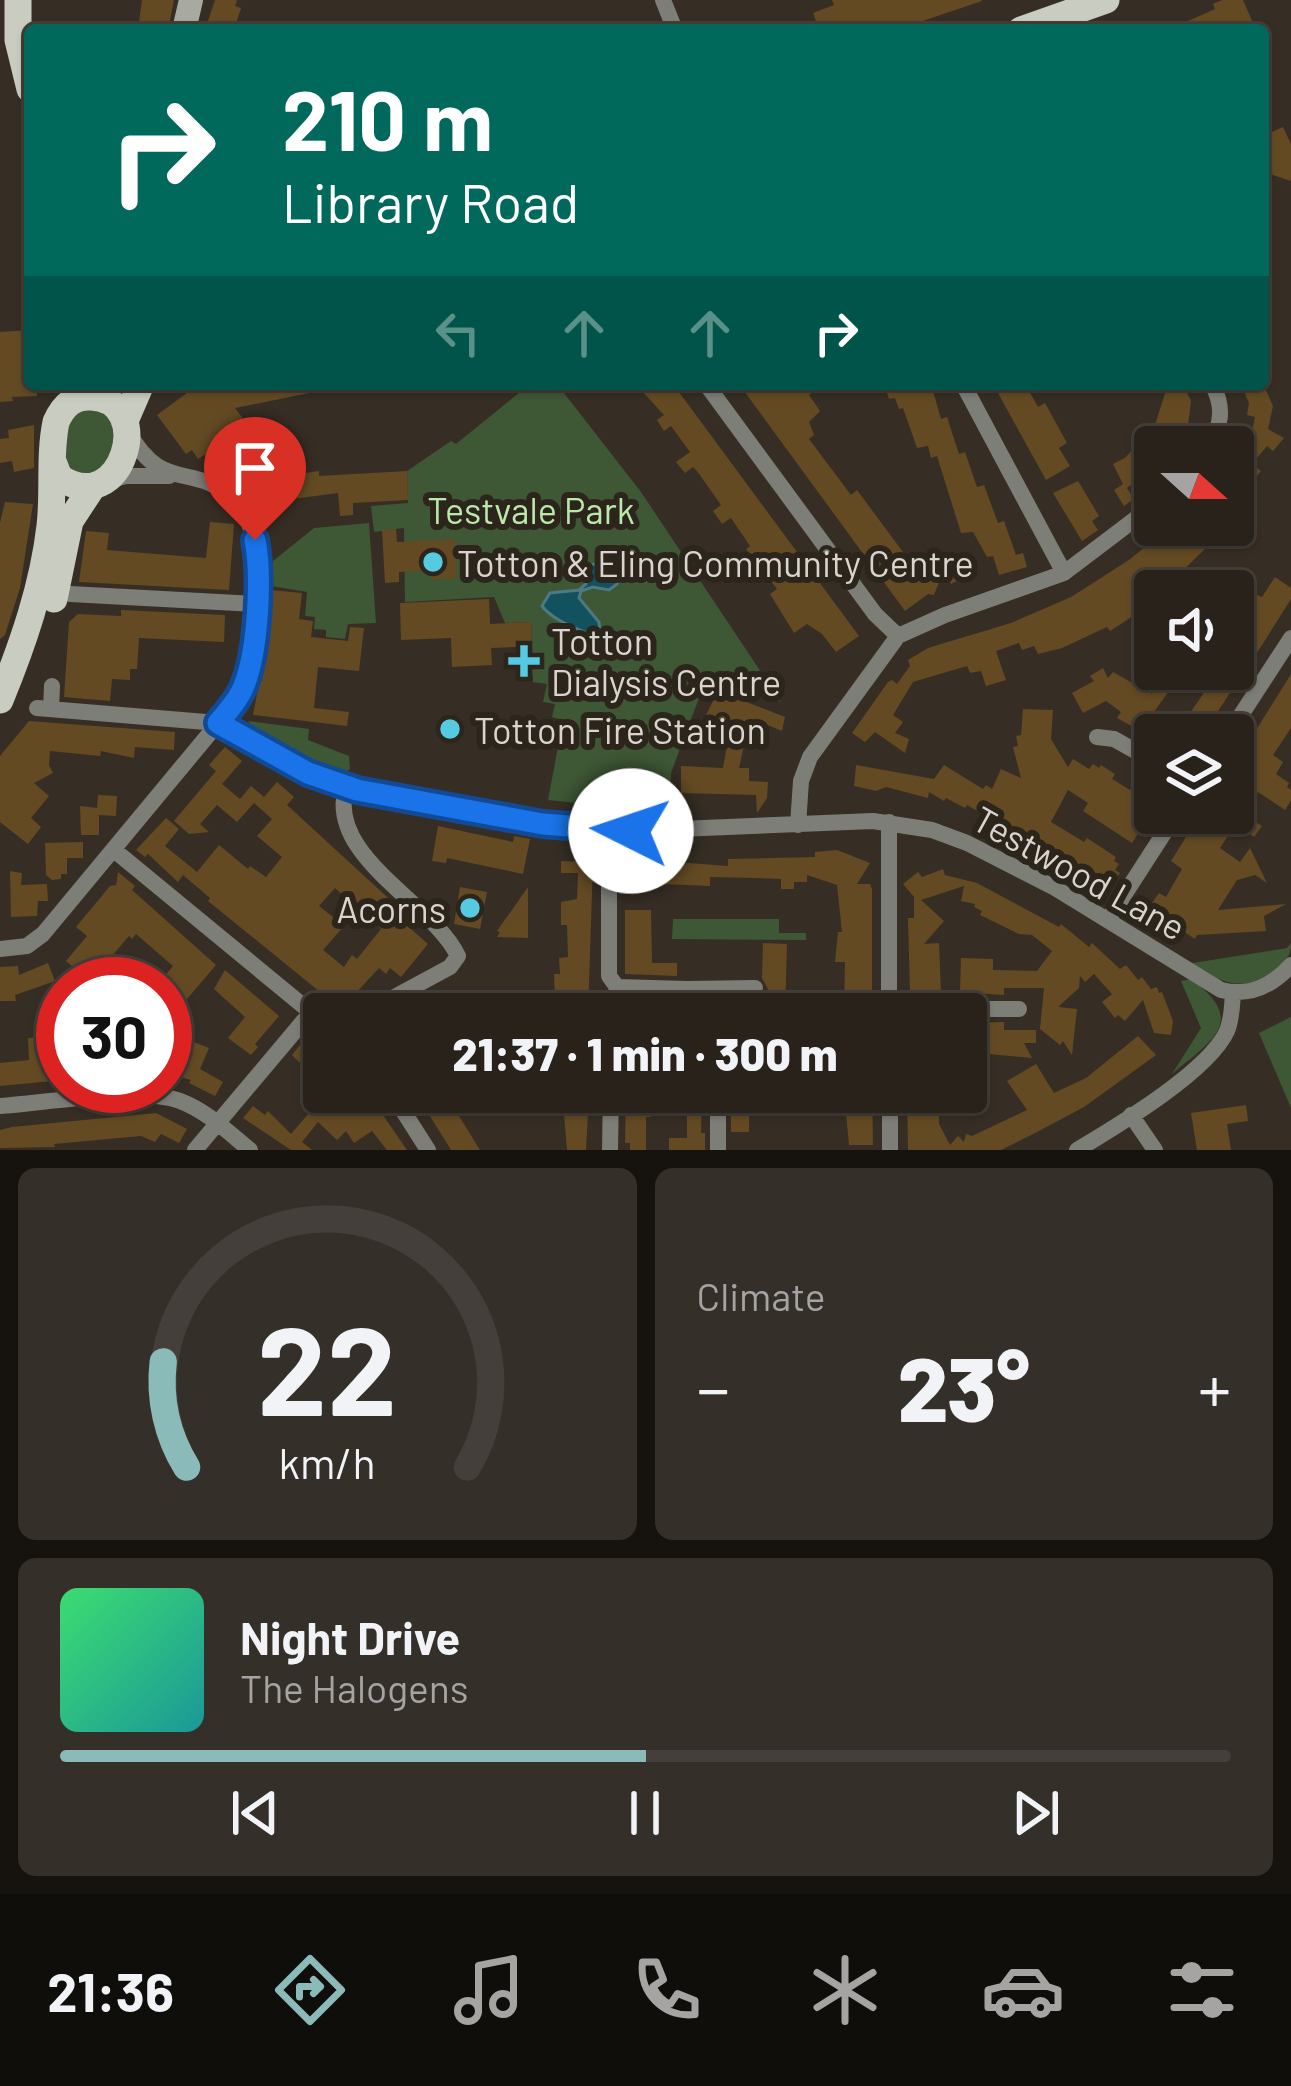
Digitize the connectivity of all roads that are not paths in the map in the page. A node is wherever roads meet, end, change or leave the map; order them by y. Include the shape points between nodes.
1 (17, 0) edge
2 (1101, 1) edge
3 (0, 8) edge
4 (1055, 24) edge
5 (18, 40) junction
6 (24, 64) edge
7 (55, 390) edge
8 (137, 390) edge
9 (710, 390) edge
10 (966, 390) edge
11 (1216, 390) edge
12 (90, 393) edge
13 (126, 425) junction
14 (1218, 426) edge
15 (54, 431) junction
16 (54, 464) junction
17 (182, 477) junction
18 (98, 484) junction
19 (1134, 520) edge
20 (1064, 573) junction
21 (70, 594) dead end
22 (256, 604) junction
23 (898, 636) junction
24 (1291, 638) edge
25 (52, 686) dead end
26 (0, 700) edge
27 (1242, 714) edge
28 (0, 721) edge
29 (218, 723) junction
30 (1097, 737) dead end
31 (1134, 750) edge
32 (346, 787) junction
33 (889, 822) junction
34 (798, 825) junction
35 (609, 831) junction
36 (1163, 834) edge
37 (114, 850) junction
38 (1108, 920) junction
39 (0, 949) edge
40 (1291, 965) edge
41 (617, 987) junction
42 (755, 988) dead end
43 (687, 989) junction
44 (402, 993) edge
45 (616, 993) edge
46 (687, 993) edge
47 (889, 993) edge
48 (1233, 993) junction
49 (303, 1006) edge
50 (1019, 1009) dead end
51 (987, 1010) edge
52 (303, 1033) edge
53 (0, 1106) edge
54 (405, 1113) edge
55 (611, 1113) edge
56 (718, 1113) edge
57 (890, 1113) edge
58 (1131, 1115) junction
59 (217, 1124) junction
60 (195, 1150) edge
61 (250, 1150) edge
62 (428, 1150) edge
63 (610, 1150) edge
64 (718, 1150) edge
65 (890, 1150) edge
66 (1077, 1150) edge
67 (1155, 1150) edge

1 - 5 main road
2 - 4 main road
3 - 5 main road
5 - 6 main road
7 - 15 main road
8 - 13 main road
9 - 23 street
10 - 20 street
11 - 14 street
12 - 13 main road via 117,408
12 - 15 main road via 69,403
13 - 17 street via 147,460
13 - 18 main road via 122,462
15 - 16 main road
16 - 18 main road via 76,487
16 - 26 main road via 43,569
17 - 18 street
17 - 22 street via 222,490 245,512 257,548
18 - 28 main road via 74,509 49,616
19 - 20 street
20 - 23 street
21 - 22 street
22 - 29 street via 244,687
23 - 34 street via 806,766
24 - 27 street
25 - 29 street, Testwood Lane via 44,708
29 - 32 street, Testwood Lane
29 - 37 street
30 - 31 street
32 - 35 street, Testwood Lane
32 - 44 street via 343,811 356,842 458,956
33 - 34 street, Testwood Lane
33 - 38 street, Testwood Lane via 968,843
33 - 47 street
34 - 35 street, Testwood Lane
35 - 41 street via 609,976
36 - 38 street
37 - 39 street via 34,942
37 - 49 street
38 - 48 street, Testwood Lane
40 - 48 street via 1258,989
41 - 43 street
41 - 45 street
42 - 43 street
43 - 46 street
48 - 58 street via 1219,1045
50 - 51 street
52 - 59 street
53 - 59 street via 157,1096 182,1101
54 - 62 street
55 - 63 street
56 - 64 street
57 - 65 street
58 - 66 street
58 - 67 street
59 - 60 street
59 - 61 street

